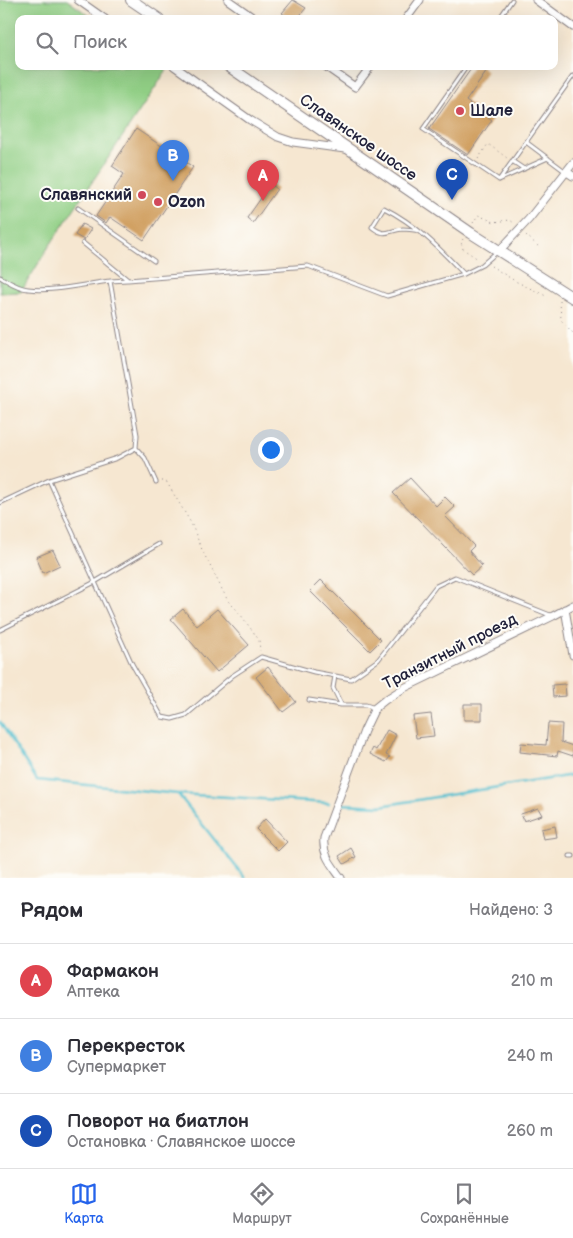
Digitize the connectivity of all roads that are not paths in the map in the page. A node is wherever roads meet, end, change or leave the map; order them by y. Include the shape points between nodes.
1 (78, 0) edge
2 (131, 0) edge
3 (420, 0) edge
4 (512, 0) edge
5 (536, 0) edge
6 (233, 1) edge
7 (99, 15) edge
8 (153, 15) edge
9 (250, 15) edge
10 (409, 15) edge
11 (502, 15) edge
12 (557, 15) edge
13 (558, 16) edge
14 (573, 27) edge
15 (180, 70) edge
16 (234, 70) edge
17 (331, 70) edge
18 (368, 70) edge
19 (464, 70) edge
20 (573, 76) edge
21 (526, 142) junction
22 (347, 149) junction
23 (548, 158) junction
24 (512, 161) junction
25 (573, 163) edge
26 (524, 169) junction
27 (570, 174) edge
28 (499, 180) junction
29 (78, 208) dead end
30 (419, 230) junction
31 (83, 244) dead end
32 (499, 251) junction
33 (154, 261) dead end
34 (464, 274) junction
35 (0, 277) edge
36 (128, 280) junction
37 (110, 281) junction
38 (573, 298) edge
39 (136, 448) junction
40 (49, 480) junction
41 (156, 482) road end
42 (0, 503) edge
43 (159, 544) dead end
44 (95, 582) junction
45 (573, 605) edge
46 (565, 610) junction
47 (553, 616) junction
48 (0, 630) edge
49 (573, 655) edge
50 (335, 676) junction
51 (309, 700) dead end
52 (341, 705) junction
53 (376, 708) junction
54 (341, 878) edge

1 - 7 street
2 - 8 main road
3 - 10 street
4 - 11 lane
5 - 12 street
6 - 9 street
13 - 14 street
15 - 22 street via 278,137
16 - 22 main road, Славянское шоссе
17 - 18 street via 355,87
19 - 28 lane via 424,130
20 - 21 lane
21 - 23 lane
21 - 24 lane
22 - 32 main road, Славянское шоссе
23 - 26 lane
23 - 27 lane
24 - 26 lane
24 - 28 lane
25 - 27 street
26 - 28 lane
27 - 32 street
29 - 33 lane
30 - 30 lane via 384,208 372,227 380,233
30 - 34 lane
31 - 36 lane
32 - 34 lane
32 - 38 main road, Славянское шоссе
34 - 36 lane via 387,296 308,266
35 - 37 lane via 28,289
36 - 37 lane
37 - 39 lane via 137,436
39 - 40 lane via 117,458
39 - 41 lane via 145,458
40 - 42 lane
40 - 44 lane
43 - 44 lane
44 - 48 lane
44 - 50 lane via 132,664 162,717 172,719 186,715 261,656
45 - 46 street, Транзитный проезд
46 - 47 street, Транзитный проезд
46 - 49 street
47 - 50 lane via 455,577 436,586 378,660 351,679
47 - 53 street, Транзитный проезд via 404,688
50 - 52 lane via 333,688
51 - 52 lane
52 - 53 lane
53 - 54 street, Транзитный проезд via 327,828 326,857

